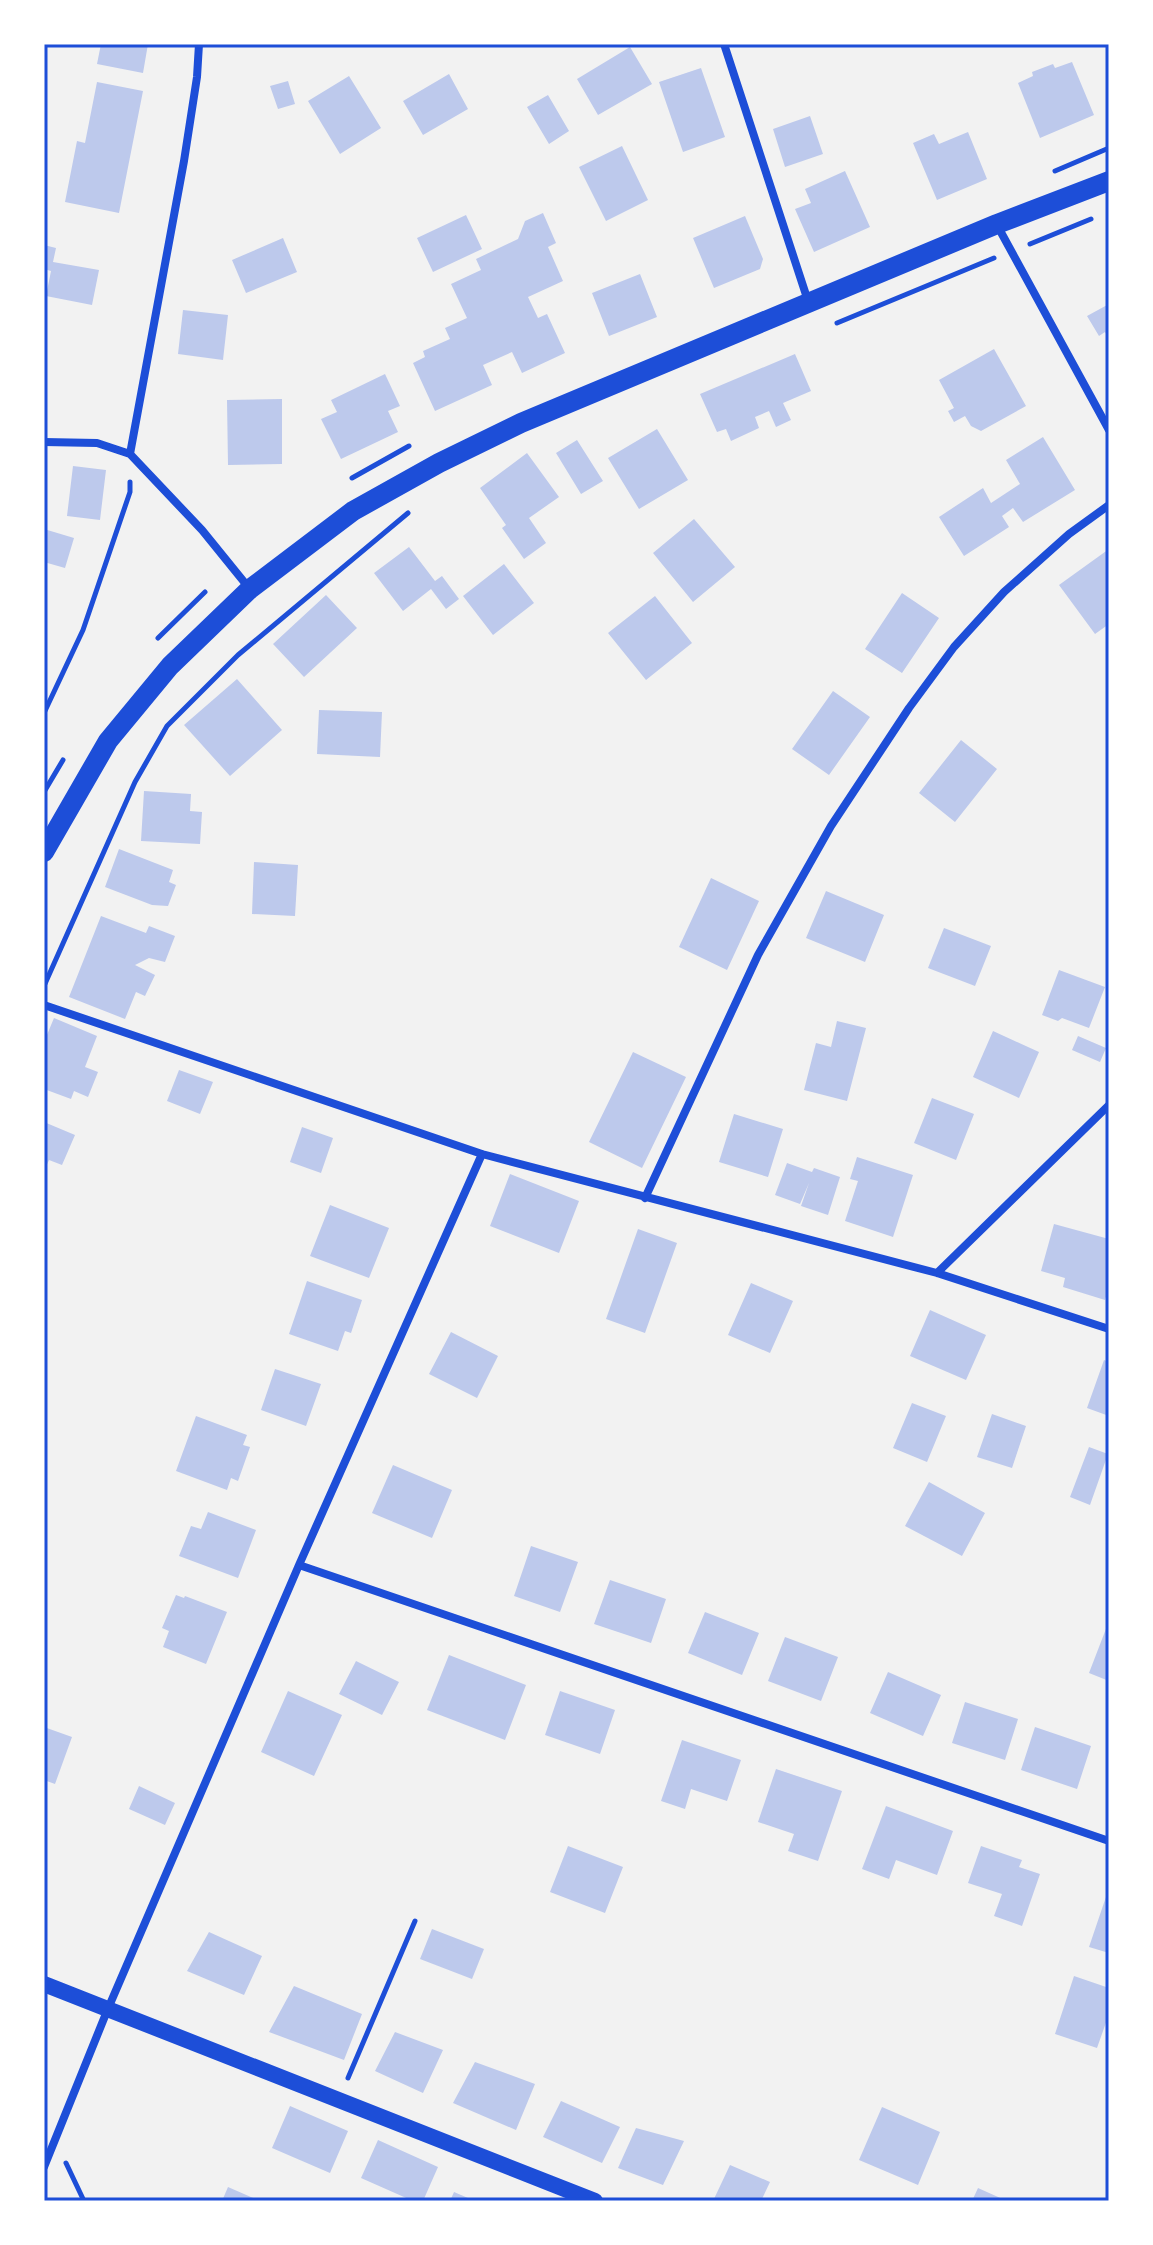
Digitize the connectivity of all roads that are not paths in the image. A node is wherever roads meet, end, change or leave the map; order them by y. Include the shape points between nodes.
1 (199, 44) edge
2 (724, 44) edge
3 (1109, 181) edge
4 (997, 224) junction
5 (808, 302) junction
6 (1106, 417) edge
7 (1109, 430) edge
8 (44, 442) edge
9 (130, 454) junction
10 (1109, 505) edge
11 (250, 589) junction
12 (44, 852) edge
13 (44, 1005) edge
14 (1109, 1105) edge
15 (482, 1154) junction
16 (645, 1198) junction
17 (937, 1273) junction
18 (1109, 1329) edge
19 (299, 1565) junction
20 (1109, 1841) edge
21 (44, 1984) edge
22 (107, 2011) junction
23 (44, 2167) edge
24 (595, 2201) edge

1 - 9 street via 184,161
2 - 5 street
3 - 4 main road
4 - 5 main road
4 - 6 street
5 - 11 main road via 439,463 353,511
6 - 7 street
8 - 9 street via 97,443
9 - 11 street
10 - 16 street via 1004,592 909,708 831,826 758,955
11 - 12 main road via 131,711
13 - 15 street
14 - 17 street
15 - 16 street
15 - 19 street
16 - 17 street
17 - 18 street
19 - 20 street
19 - 22 street
21 - 22 main road
22 - 23 street
22 - 24 main road

